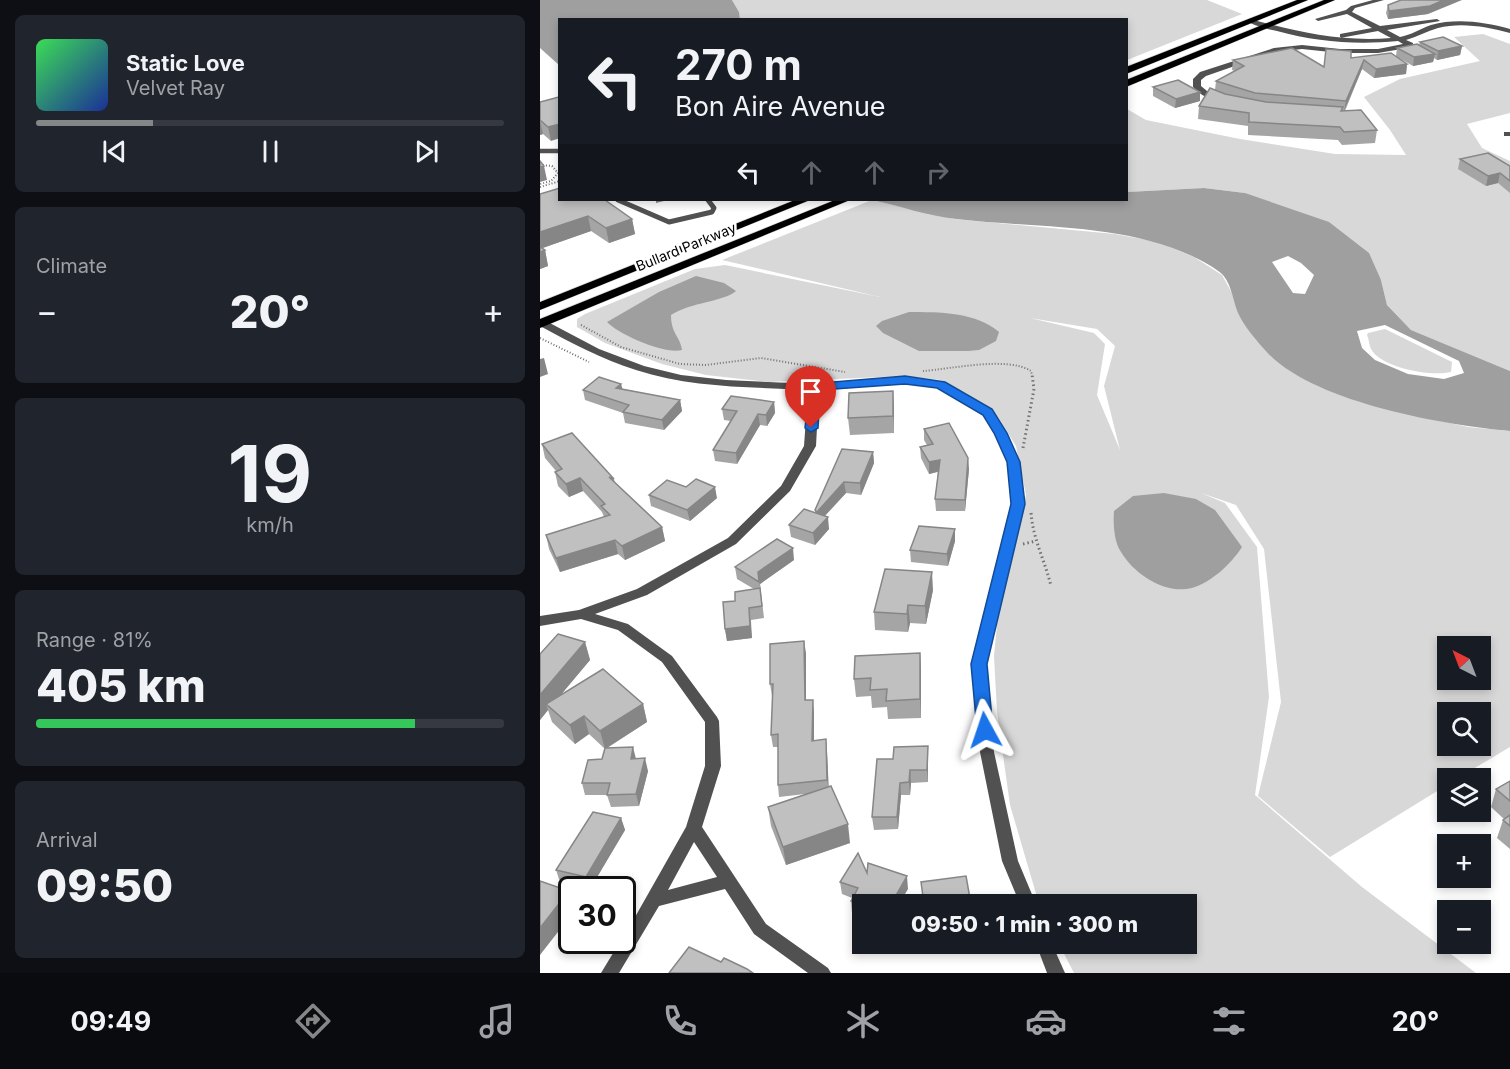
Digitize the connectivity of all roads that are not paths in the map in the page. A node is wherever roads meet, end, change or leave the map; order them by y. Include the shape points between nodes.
1 (1304, 0) edge
2 (1331, 0) edge
3 (1381, 0) edge
4 (1348, 12) junction
5 (1318, 19) dead end
6 (1255, 20) junction
7 (1271, 25) junction
8 (1510, 26) edge
9 (1382, 28) junction
10 (1510, 31) edge
11 (1347, 39) junction
12 (1400, 39) junction
13 (1420, 43) edge
14 (1410, 45) junction
15 (1128, 69) edge
16 (1128, 83) edge
17 (1230, 102) edge
18 (540, 151) edge
19 (558, 151) edge
20 (620, 201) edge
21 (709, 201) edge
22 (802, 201) edge
23 (840, 201) edge
24 (540, 306) edge
25 (541, 323) edge
26 (814, 387) junction
27 (581, 614) junction
28 (540, 621) edge
29 (694, 828) junction
30 (729, 881) junction
31 (1024, 894) edge
32 (654, 901) junction
33 (1048, 954) edge
34 (610, 973) edge
35 (822, 973) edge
36 (1056, 973) edge

1 - 6 main road
2 - 7 main road
3 - 4 street
4 - 5 street
4 - 9 street
6 - 7 street
6 - 15 main road
7 - 11 street
7 - 11 street via 1334,44 1347,44
7 - 16 main road
8 - 9 street via 1462,20
9 - 11 street
9 - 12 street
10 - 12 street via 1446,24
11 - 12 street
12 - 14 street
13 - 14 lane
14 - 17 street via 1378,51 1302,47 1274,50 1197,79 1197,87 1204,93
18 - 19 lane
20 - 21 lane via 669,222 712,212 714,208
22 - 24 main road, Bullard Parkway
23 - 25 main road, Bullard Parkway
25 - 26 street via 595,351 681,378
26 - 27 street via 810,446 786,488 732,541 642,592
26 - 31 street via 905,380 940,385 987,412 1014,462 1018,504 979,664 987,752 1010,861
27 - 28 street
27 - 29 street via 623,627 667,658 712,721 713,766
29 - 30 street
29 - 32 street
30 - 32 street
30 - 35 street via 760,929
32 - 34 street
33 - 36 street

